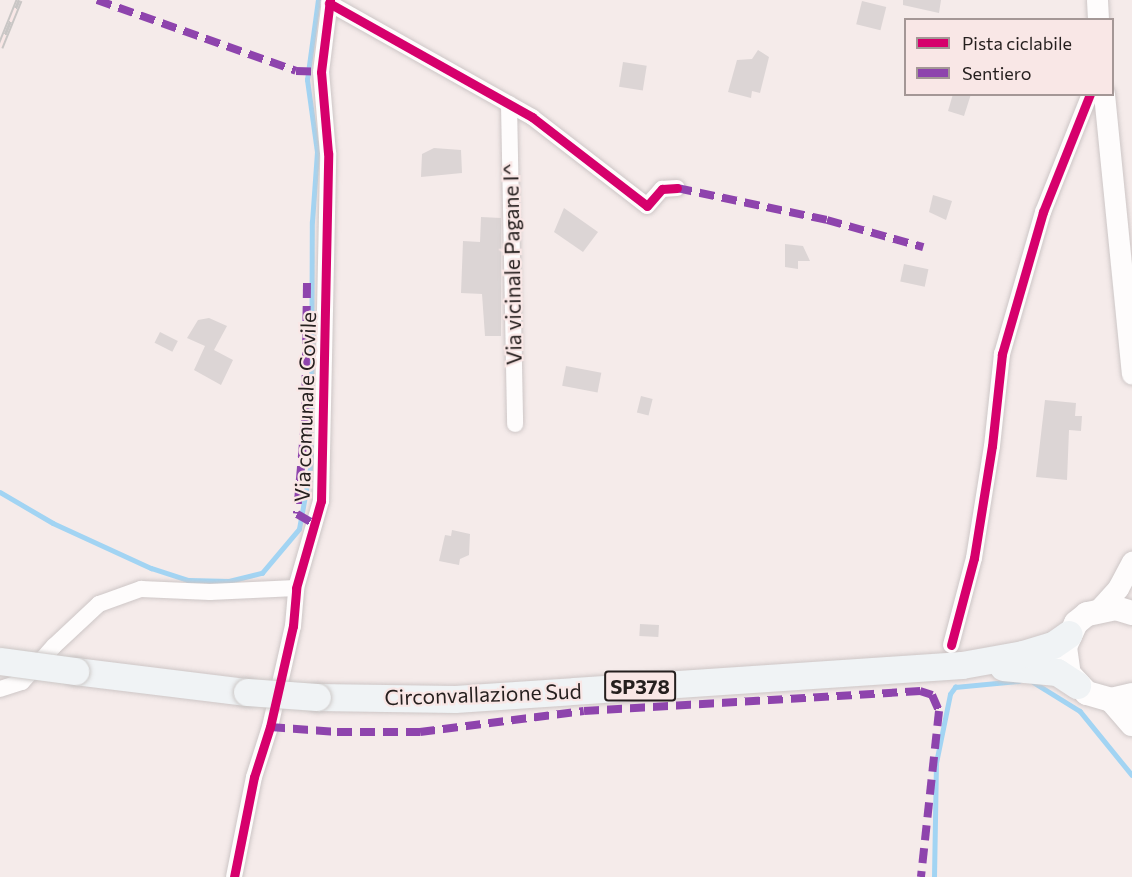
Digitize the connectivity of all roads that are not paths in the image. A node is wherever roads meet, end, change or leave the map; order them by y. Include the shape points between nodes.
1 (1097, 0) edge
2 (330, 2) edge
3 (1098, 18) edge
4 (1089, 96) edge
5 (1104, 96) edge
6 (508, 104) junction
7 (677, 188) dead end
8 (1132, 374) edge
9 (515, 424) dead end
10 (1132, 562) edge
11 (296, 588) junction
12 (1100, 609) junction
13 (1132, 613) edge
14 (1069, 634) junction
15 (957, 655) junction
16 (0, 662) edge
17 (1077, 685) junction
18 (0, 689) edge
19 (1121, 697) edge
20 (1132, 724) edge
21 (234, 877) edge

1 - 3 street
2 - 6 street
2 - 11 street, Via comunale Covile via 321,72 328,153 325,463 316,525
4 - 15 street via 1043,212 1002,354 992,446
5 - 8 street
6 - 7 street via 532,117 647,206 662,189
6 - 9 street, Via vicinale Pagane I^
10 - 12 street via 1118,588
11 - 18 street via 210,592 141,589 99,604 22,682
11 - 21 street, Via comunale Covile via 290,637 254,777
12 - 13 main road
12 - 14 main road, Circonvallazione Sud / SP378 via 1076,623
14 - 15 main road, Circonvallazione Sud / SP378 via 1053,645 1023,654
14 - 17 main road via 1065,661
15 - 16 main road, Circonvallazione Sud / SP378, bridge via 455,699 247,692
15 - 17 main road, SP378 via 1057,672
17 - 19 main road, SP378 via 1087,693
19 - 20 main road

